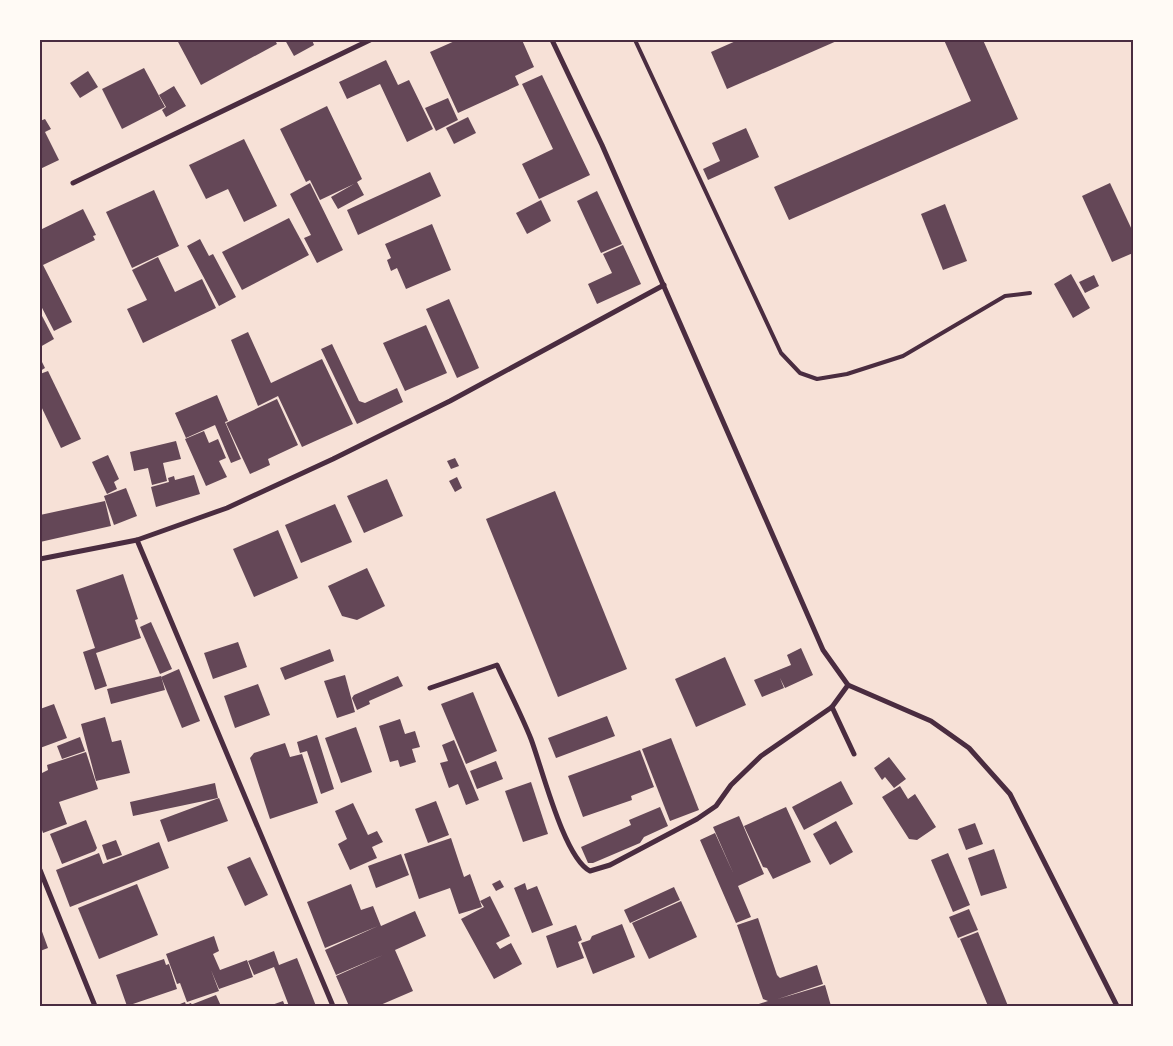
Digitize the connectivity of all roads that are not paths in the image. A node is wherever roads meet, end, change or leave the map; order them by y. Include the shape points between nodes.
1 (370, 40) edge
2 (552, 40) edge
3 (635, 40) edge
4 (72, 183) dead end
5 (664, 285) junction
6 (1030, 293) dead end
7 (136, 540) junction
8 (40, 560) edge
9 (848, 685) junction
10 (430, 688) dead end
11 (832, 707) junction
12 (854, 754) dead end
13 (40, 870) edge
14 (95, 1006) edge
15 (332, 1006) edge
16 (1117, 1006) edge

1 - 4 street
2 - 5 street
3 - 6 lane via 781,353 800,373 817,379 847,374 904,356 1005,296
5 - 7 street via 450,401 333,459 227,508
5 - 9 street via 824,650
7 - 8 street
7 - 15 street
9 - 11 street
9 - 16 street via 931,721 969,748 1010,794
10 - 11 street via 497,665 531,738 567,841 583,868 590,871 610,865 698,819 716,806 731,785 761,756
11 - 12 street
13 - 14 street

